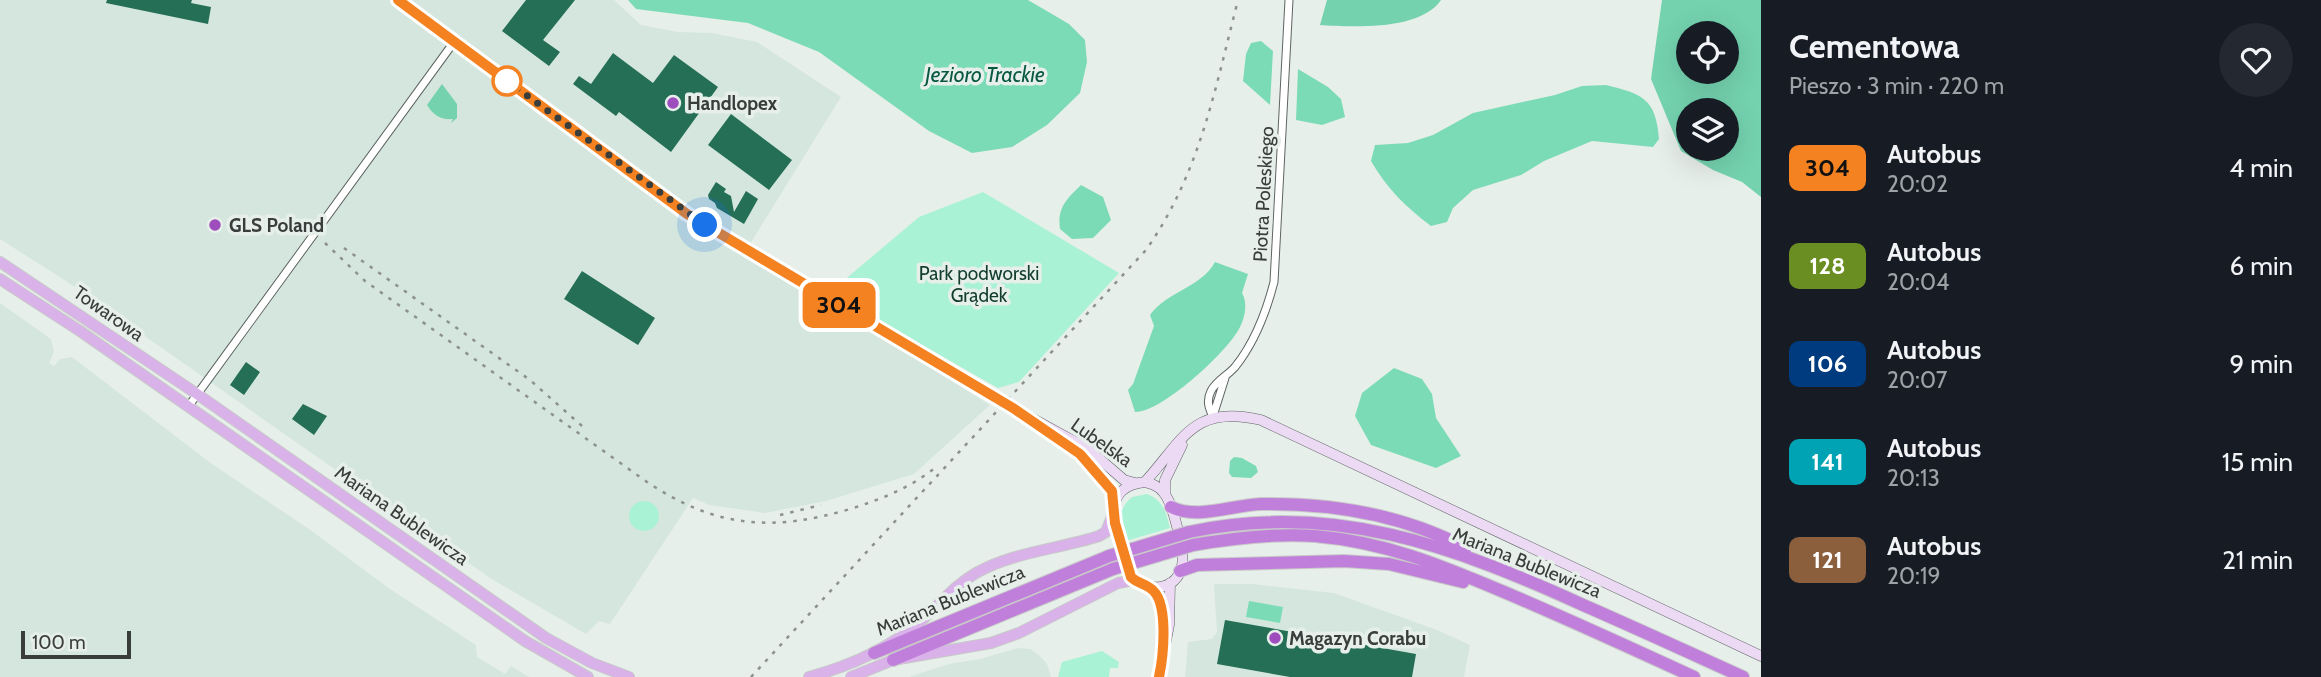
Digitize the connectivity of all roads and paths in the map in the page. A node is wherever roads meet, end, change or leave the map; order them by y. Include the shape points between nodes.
1 (398, 0) edge
2 (1289, 0) edge
3 (454, 42) junction
4 (0, 262) edge
5 (0, 279) edge
6 (197, 394) junction
7 (188, 407) junction
8 (1013, 408) junction
9 (1213, 417) junction
10 (1140, 483) junction
11 (1166, 494) junction
12 (1171, 508) junction
13 (1114, 509) junction
14 (1503, 568) junction
15 (1180, 571) junction
16 (1134, 580) junction
17 (1170, 583) junction
18 (1150, 588) junction
19 (1520, 598) junction
20 (1166, 635) junction
21 (874, 653) junction
22 (1761, 656) edge
23 (892, 660) junction
24 (588, 677) edge
25 (629, 677) edge
26 (809, 677) edge
27 (851, 677) edge
28 (1159, 677) edge
29 (1694, 677) edge
30 (1743, 677) edge

1 - 3 street, Lubelska
2 - 9 street, Piotra Poleskiego via 1274,282 1257,331 1221,384
3 - 6 street
3 - 8 street, Lubelska via 687,214
4 - 6 main road, Towarowa
5 - 7 main road, Towarowa
6 - 7 street
6 - 25 main road, Mariana Bublewicza via 546,638
7 - 24 main road, Mariana Bublewicza via 525,641
8 - 10 street, Lubelska via 1088,449 1124,480
8 - 13 street, Lubelska via 1080,454 1109,485
9 - 10 street via 1181,438
9 - 11 street via 1180,447 1165,480
9 - 22 street via 1237,415 1261,421
10 - 11 street, Lubelska via 1154,485
10 - 13 street via 1121,491
11 - 12 street
12 - 14 highway via 1189,513 1257,504 1303,504 1365,512 1416,526
12 - 15 street via 1182,551
13 - 16 street, Lubelska
13 - 21 main road via 1099,536 979,571 957,585 916,625
14 - 21 highway, Mariana Bublewicza, bridge via 1421,541 1353,526 1270,520 1220,525 1109,556
14 - 30 highway, Mariana Bublewicza
15 - 17 street
15 - 19 highway via 1197,565 1389,564
16 - 18 street
16 - 23 main road via 1118,583 991,643
17 - 18 street
17 - 20 street
18 - 20 street
19 - 23 highway, Mariana Bublewicza, bridge via 1420,556 1339,539 1268,536 1193,545 1113,569
19 - 29 highway, Mariana Bublewicza
20 - 28 street
21 - 26 main road, Mariana Bublewicza
23 - 27 main road, Mariana Bublewicza

